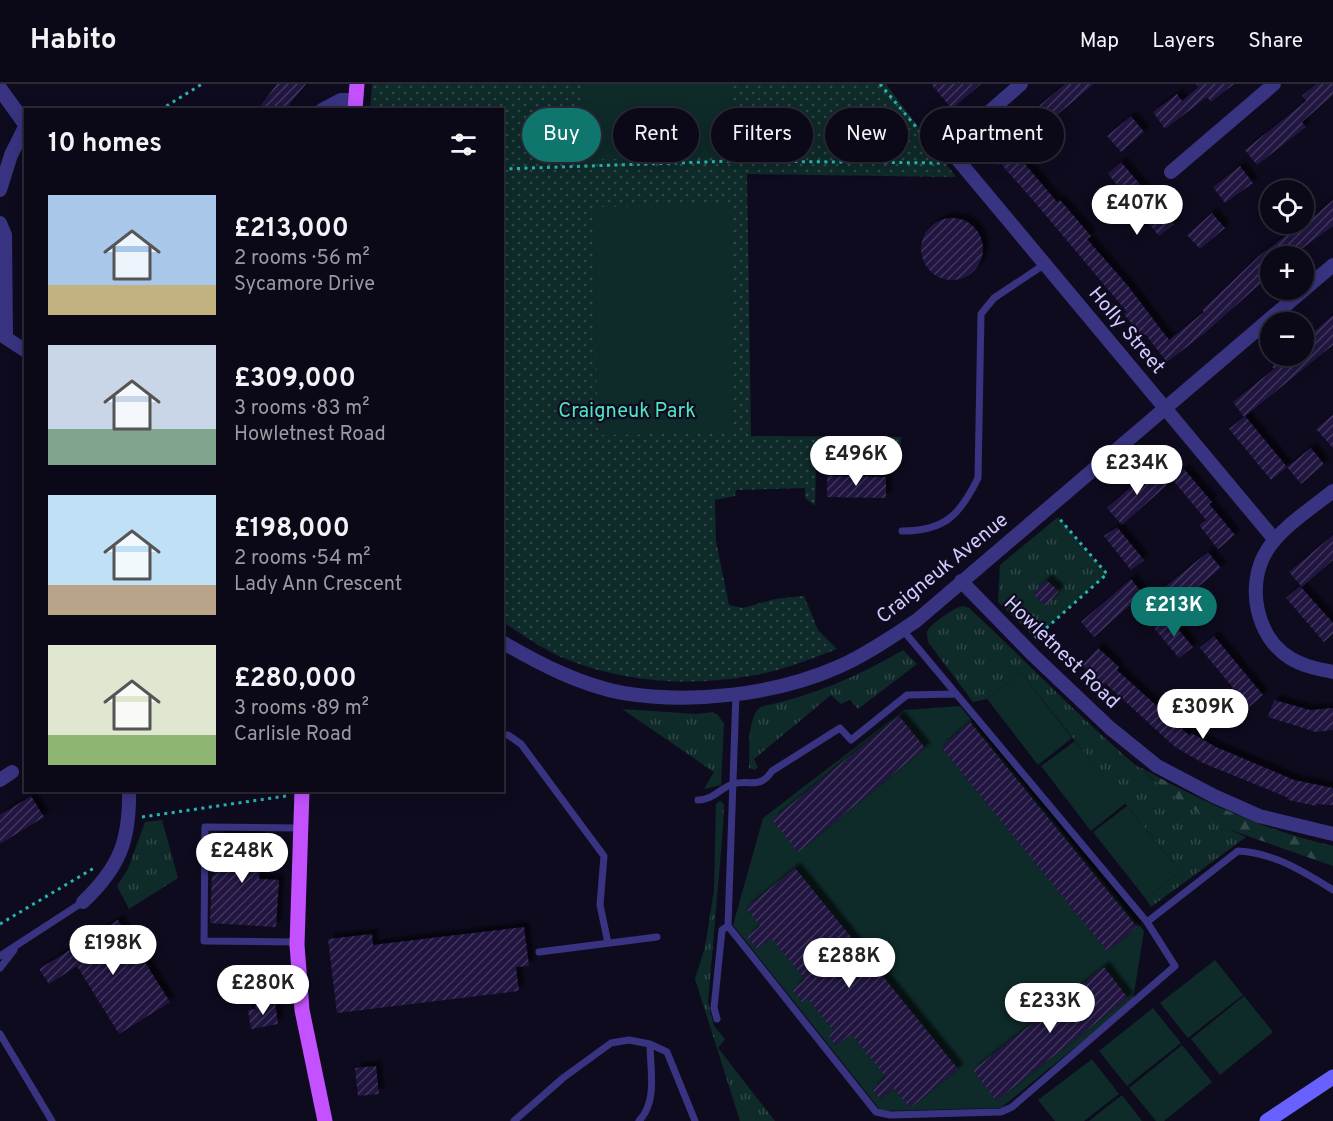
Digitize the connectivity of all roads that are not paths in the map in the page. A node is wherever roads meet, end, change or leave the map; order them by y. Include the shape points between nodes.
1 (357, 84) edge
2 (1021, 84) edge
3 (1274, 84) edge
4 (0, 88) edge
5 (356, 105) edge
6 (326, 108) edge
7 (24, 122) edge
8 (24, 129) edge
9 (1172, 172) dead end
10 (0, 190) edge
11 (0, 223) edge
12 (1045, 264) junction
13 (1333, 266) edge
14 (3, 341) edge
15 (24, 350) edge
16 (1166, 408) junction
17 (1333, 491) edge
18 (902, 531) dead end
19 (1275, 540) junction
20 (961, 581) junction
21 (902, 629) junction
22 (504, 643) edge
23 (1333, 672) edge
24 (736, 693) junction
25 (956, 694) junction
26 (504, 735) edge
27 (12, 772) dead end
28 (0, 780) edge
29 (734, 784) junction
30 (129, 792) edge
31 (302, 792) edge
32 (698, 800) dead end
33 (300, 828) junction
34 (1333, 834) edge
35 (1333, 890) edge
36 (83, 902) joint
37 (1147, 922) junction
38 (728, 926) junction
39 (657, 937) dead end
40 (297, 942) junction
41 (608, 943) junction
42 (15, 948) junction
43 (539, 952) dead end
44 (0, 956) edge
45 (0, 968) edge
46 (717, 1019) dead end
47 (0, 1034) edge
48 (650, 1044) junction
49 (1333, 1077) edge
50 (1278, 1118) edge
51 (52, 1121) edge
52 (325, 1121) edge
53 (514, 1121) edge
54 (639, 1121) edge
55 (695, 1121) edge

1 - 5 main road
2 - 12 street, Holly Street via 948,148
3 - 9 street
4 - 7 street
5 - 6 street via 341,100
8 - 10 street
11 - 14 street via 5,235
12 - 16 street, Holly Street
12 - 18 lane via 994,298 981,314 978,478 967,502 940,526
13 - 16 street, Craigneuk Avenue
14 - 15 street
16 - 19 street, Holly Street
16 - 20 street, Craigneuk Avenue
17 - 19 street
19 - 23 street via 1259,567 1256,584 1261,623 1272,642 1288,657
20 - 21 street, Craigneuk Avenue
20 - 34 street, Howletnest Road via 1110,728 1157,766 1259,816
21 - 24 street, Craigneuk Avenue via 838,667 809,678
21 - 25 lane
22 - 24 street, Craigneuk Avenue via 568,676 623,692 696,697
24 - 29 lane
25 - 29 lane via 907,695 851,740 840,728 761,782
25 - 37 lane
26 - 41 lane via 521,744 604,856 600,905
27 - 28 street
29 - 32 lane via 707,800
29 - 38 lane
30 - 36 street via 130,819 117,860
31 - 33 main road
33 - 40 main road
33 - 40 lane via 205,827 204,941
35 - 37 lane via 1289,863 1238,851
36 - 42 lane
37 - 38 lane via 1175,966 1012,1107 1001,1112 890,1115 876,1112 864,1099
38 - 46 lane via 722,930 714,1008
39 - 41 lane
40 - 52 main road via 302,1010
41 - 43 lane
42 - 44 lane
42 - 45 lane
47 - 51 lane
48 - 53 lane via 629,1040 611,1043
48 - 54 lane via 651,1099
48 - 55 lane via 667,1052
49 - 50 main road

